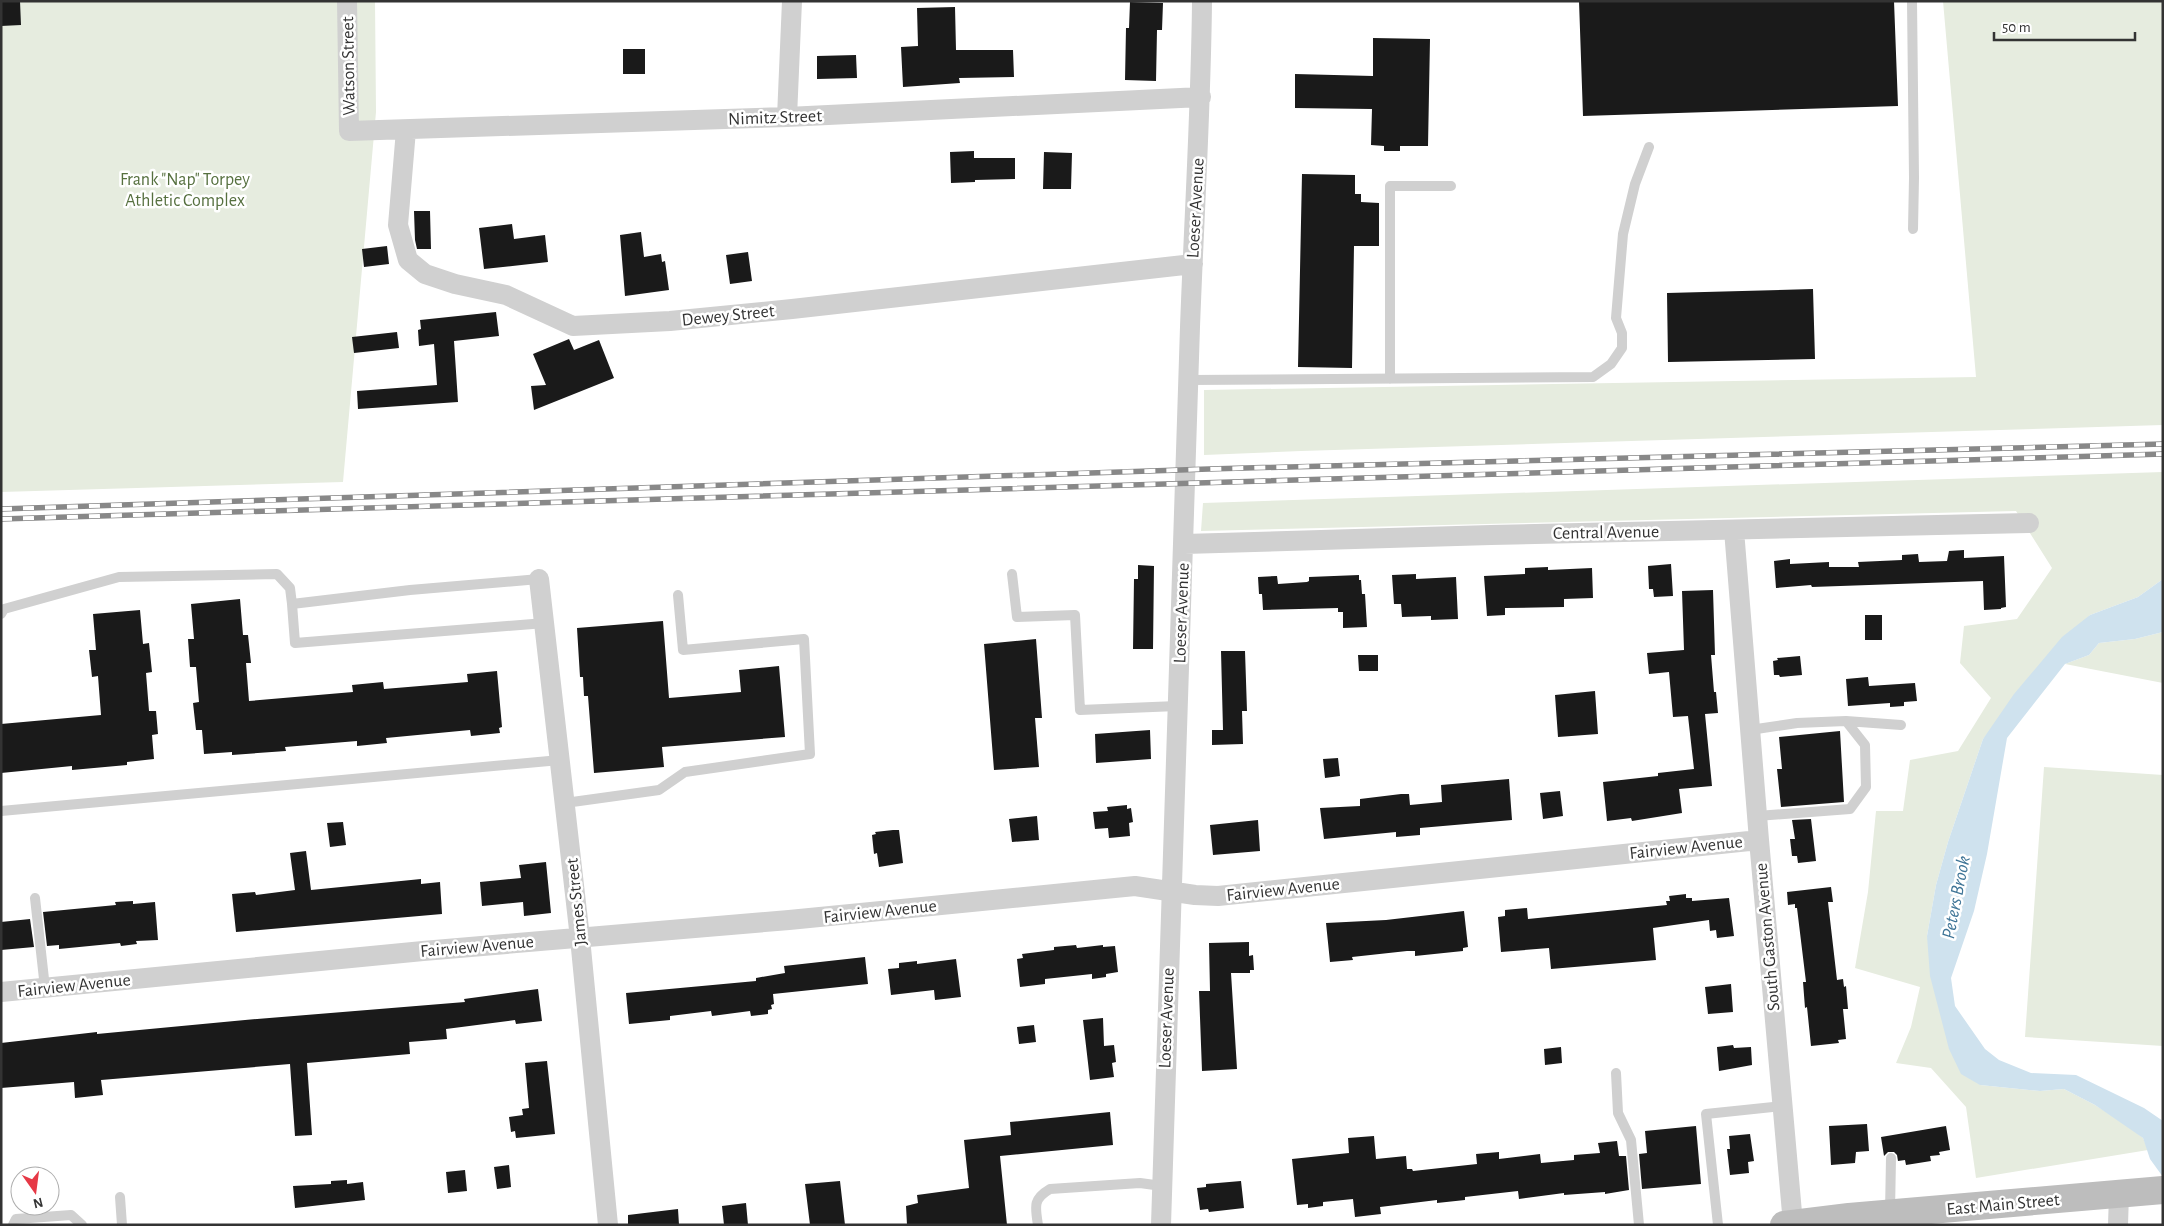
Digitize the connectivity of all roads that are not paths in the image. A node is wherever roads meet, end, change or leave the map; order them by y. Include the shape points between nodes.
1 (347, 1) edge
2 (792, 1) edge
3 (1202, 1) edge
4 (1912, 1) edge
5 (1201, 97) junction
6 (787, 117) junction
7 (406, 130) junction
8 (349, 131) joint
9 (1649, 147) dead end
10 (1451, 186) dead end
11 (1913, 229) dead end
12 (1193, 264) junction
13 (1390, 379) junction
14 (1189, 380) junction
15 (2028, 523) dead end
16 (1734, 530) junction
17 (1184, 544) junction
18 (1012, 574) dead end
19 (539, 579) joint
20 (678, 595) dead end
21 (292, 604) junction
22 (1, 614) edge
23 (545, 623) junction
24 (1177, 706) junction
25 (1846, 720) junction
26 (1901, 725) dead end
27 (1750, 730) junction
28 (560, 760) junction
29 (565, 803) junction
30 (1, 811) edge
31 (1757, 816) junction
32 (1759, 840) junction
33 (1170, 891) junction
34 (35, 898) dead end
35 (580, 938) junction
36 (44, 988) junction
37 (1, 992) edge
38 (1616, 1073) dead end
39 (1782, 1106) junction
40 (1891, 1158) dead end
41 (1162, 1186) junction
42 (2163, 1190) edge
43 (2119, 1194) junction
44 (120, 1197) dead end
45 (1890, 1214) junction
46 (1849, 1221) edge
47 (1789, 1224) edge
48 (13, 1225) edge
49 (82, 1225) edge
50 (122, 1225) edge
51 (608, 1225) edge
52 (1038, 1225) edge
53 (1161, 1225) edge
54 (1639, 1225) edge
55 (1718, 1225) edge
56 (2118, 1225) edge

1 - 8 street, Watson Street
2 - 6 street
3 - 5 street, Loeser Avenue
4 - 11 lane
5 - 6 street, Nimitz Street
5 - 12 street, Loeser Avenue
6 - 7 street, Nimitz Street
7 - 8 street, Nimitz Street
7 - 12 street, Dewey Street via 398,225 408,260 425,274 506,295 573,326 670,321 792,309
9 - 13 lane via 1622,234 1616,318 1622,333 1622,348 1611,364 1593,376
10 - 13 lane via 1390,186
12 - 14 street, Loeser Avenue
13 - 14 lane
14 - 17 street, Loeser Avenue
15 - 16 street, Central Avenue
16 - 17 street, Central Avenue
16 - 27 street, South Gaston Avenue
17 - 24 street, Loeser Avenue
18 - 24 lane via 1017,617 1075,615 1080,710
19 - 21 lane
19 - 23 street, James Street
20 - 29 lane via 683,650 804,639 810,754 685,772 659,790
21 - 22 lane via 290,588 278,574 119,577 4,609
21 - 23 lane via 295,643
23 - 28 street, James Street
24 - 33 street, Loeser Avenue
25 - 26 lane
25 - 27 lane
25 - 31 lane via 1865,745 1866,787 1850,809
27 - 31 street, South Gaston Avenue
28 - 29 street, James Street
28 - 30 lane
29 - 35 street, James Street
31 - 32 street, South Gaston Avenue
32 - 33 street, Fairview Avenue via 1218,896
32 - 39 street, South Gaston Avenue
33 - 35 street, Fairview Avenue via 1135,886
33 - 41 street, Loeser Avenue
34 - 36 lane
35 - 36 street, Fairview Avenue
35 - 51 street, James Street
36 - 37 street, Fairview Avenue
38 - 54 lane via 1618,1113 1631,1140
39 - 47 street, South Gaston Avenue
39 - 55 lane via 1706,1114
40 - 45 lane
41 - 52 lane via 1140,1183 1050,1189 1040,1195 1035,1206
41 - 53 street, Loeser Avenue
42 - 43 street, East Main Street
43 - 45 street, East Main Street
43 - 56 street
44 - 50 lane
45 - 46 street, East Main Street
46 - 47 street, East Main Street
48 - 49 lane via 16,1219 71,1215

